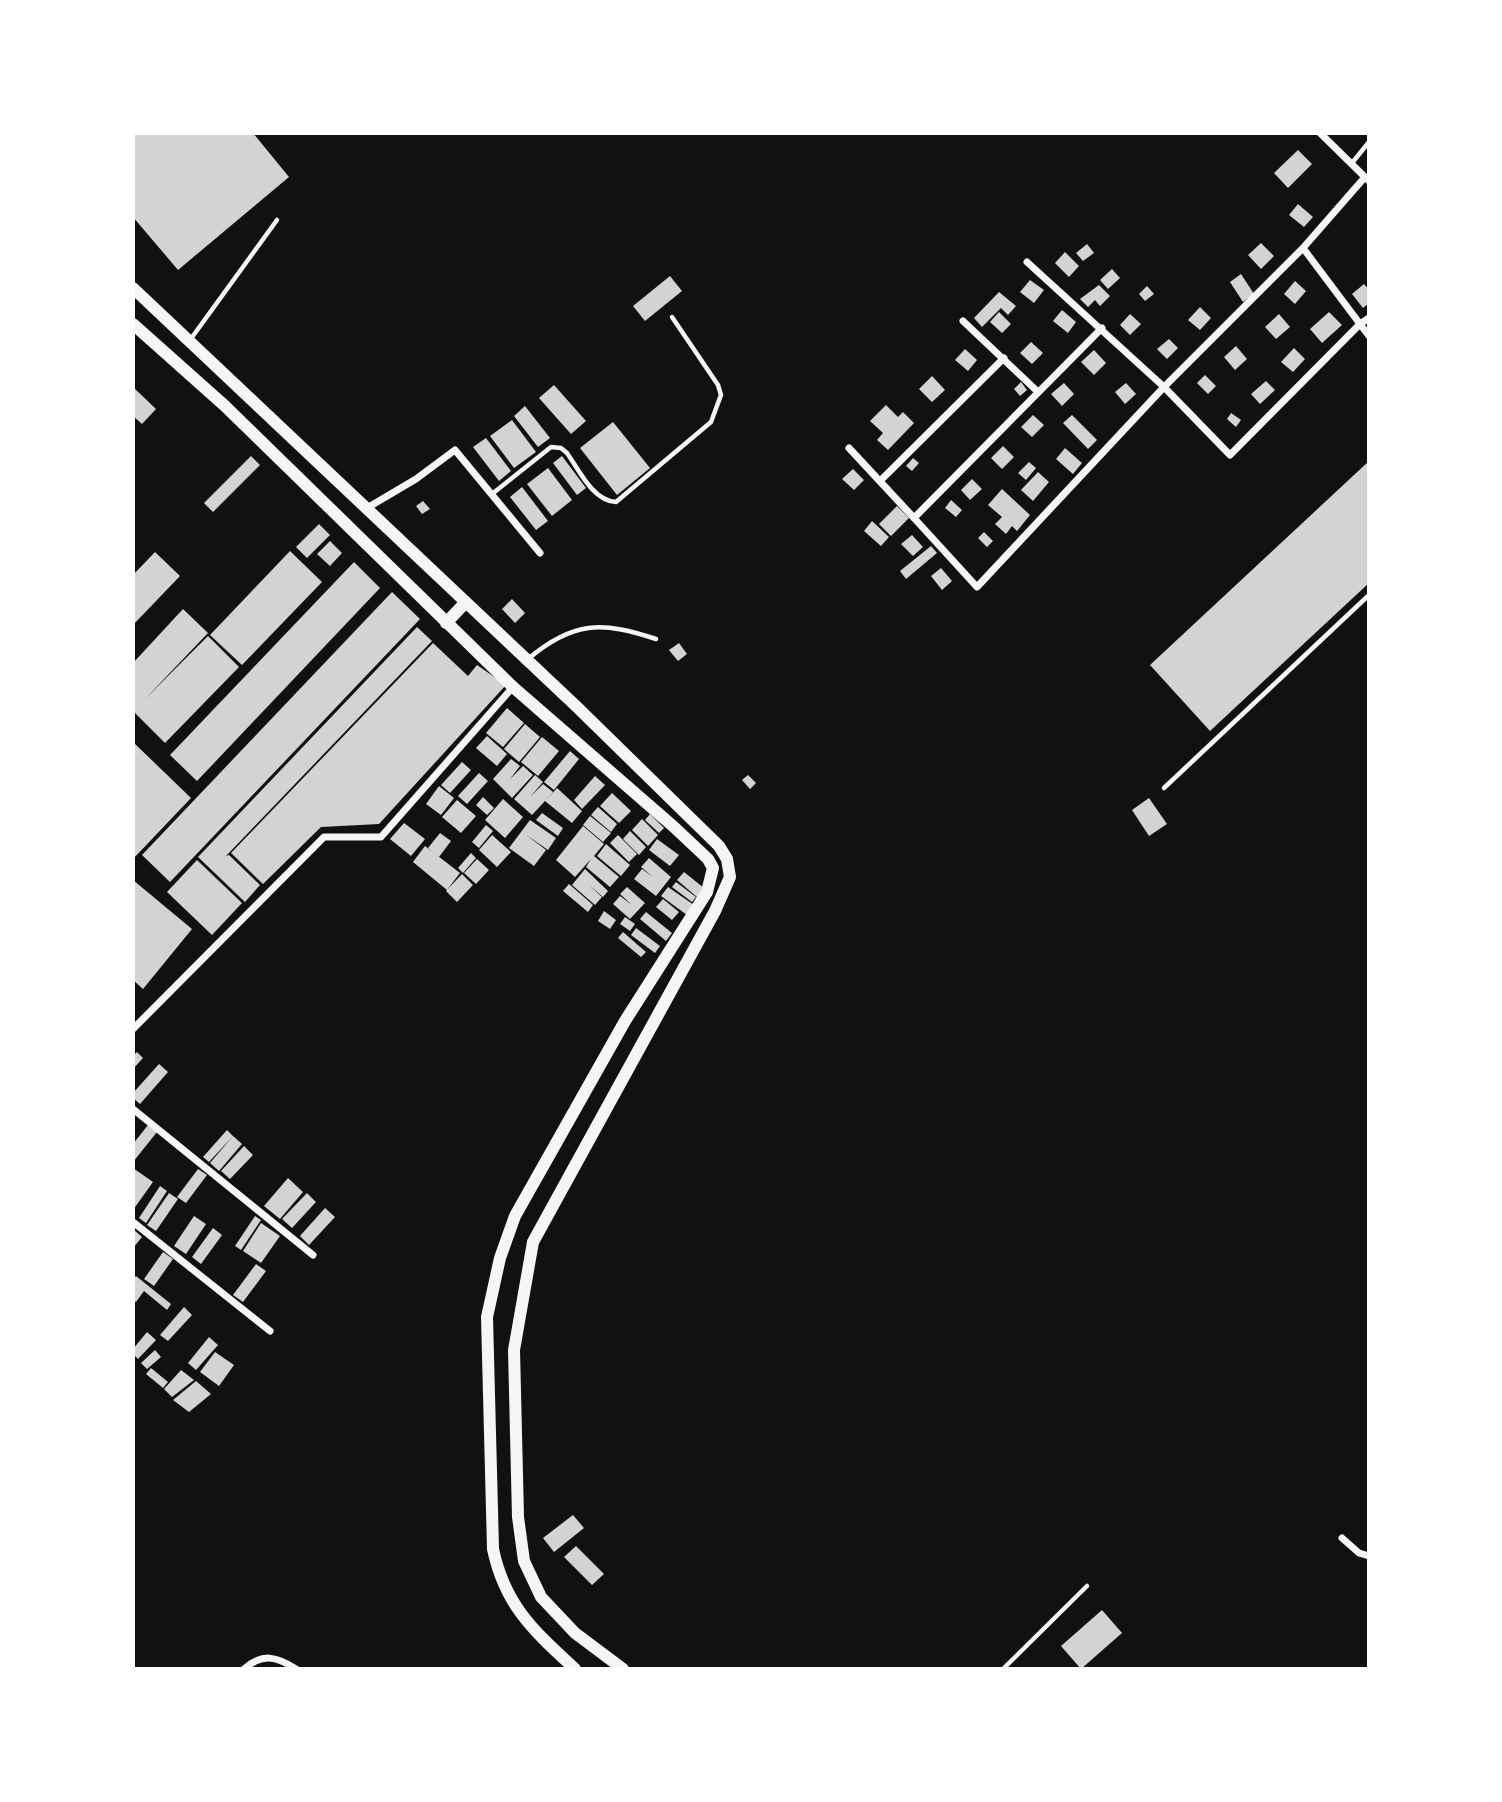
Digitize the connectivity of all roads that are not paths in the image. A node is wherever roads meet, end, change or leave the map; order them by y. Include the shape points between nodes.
1 (1320, 133) edge
2 (1369, 142) edge
3 (1352, 163) junction
4 (1367, 179) edge
5 (277, 220) dead end
6 (1303, 248) junction
7 (1027, 262) dead end
8 (133, 288) edge
9 (672, 317) dead end
10 (1369, 318) edge
11 (963, 321) dead end
12 (133, 324) edge
13 (1360, 324) junction
14 (1102, 328) junction
15 (1369, 336) edge
16 (190, 341) junction
17 (1004, 358) junction
18 (1164, 387) junction
19 (1037, 391) junction
20 (849, 448) dead end
21 (881, 480) junction
22 (492, 494) junction
23 (367, 508) junction
24 (914, 518) junction
25 (540, 553) dead end
26 (1369, 595) edge
27 (466, 602) junction
28 (446, 624) junction
29 (656, 639) dead end
30 (528, 660) junction
31 (513, 687) junction
32 (1164, 788) dead end
33 (133, 1029) edge
34 (133, 1109) edge
35 (133, 1222) edge
36 (313, 1255) dead end
37 (270, 1331) dead end
38 (1342, 1538) dead end
39 (1369, 1556) edge
40 (1087, 1586) dead end
41 (244, 1669) edge
42 (296, 1669) edge
43 (575, 1669) edge
44 (623, 1669) edge
45 (1003, 1669) edge

1 - 3 street
2 - 3 lane
3 - 4 street
4 - 6 street
5 - 16 lane
6 - 13 street
6 - 18 street
7 - 14 street
8 - 16 street
9 - 22 lane via 718,384 721,395 710,422 616,502 597,495 567,453 551,447
10 - 13 street
11 - 17 street
12 - 28 street via 225,406
13 - 15 street
13 - 18 street via 1230,455
14 - 18 street
14 - 19 street
16 - 23 street
17 - 19 street
17 - 21 street
18 - 24 street via 978,587
19 - 24 street
20 - 21 street
21 - 24 street
22 - 23 street via 456,450
22 - 25 street
23 - 27 street
26 - 32 lane
27 - 28 street
27 - 30 street
28 - 31 street
29 - 30 lane via 620,627 584,627 563,635
30 - 44 street via 719,846 730,877 692,955 533,1242 514,1350 518,1517 524,1561 541,1597 575,1633
31 - 33 street via 382,837 324,837
31 - 43 street via 674,827 713,868 707,892 625,1021 515,1216 487,1317 493,1549 499,1578 524,1622
34 - 36 street
35 - 37 street
38 - 39 street
40 - 45 lane
41 - 42 street via 256,1659 269,1657

